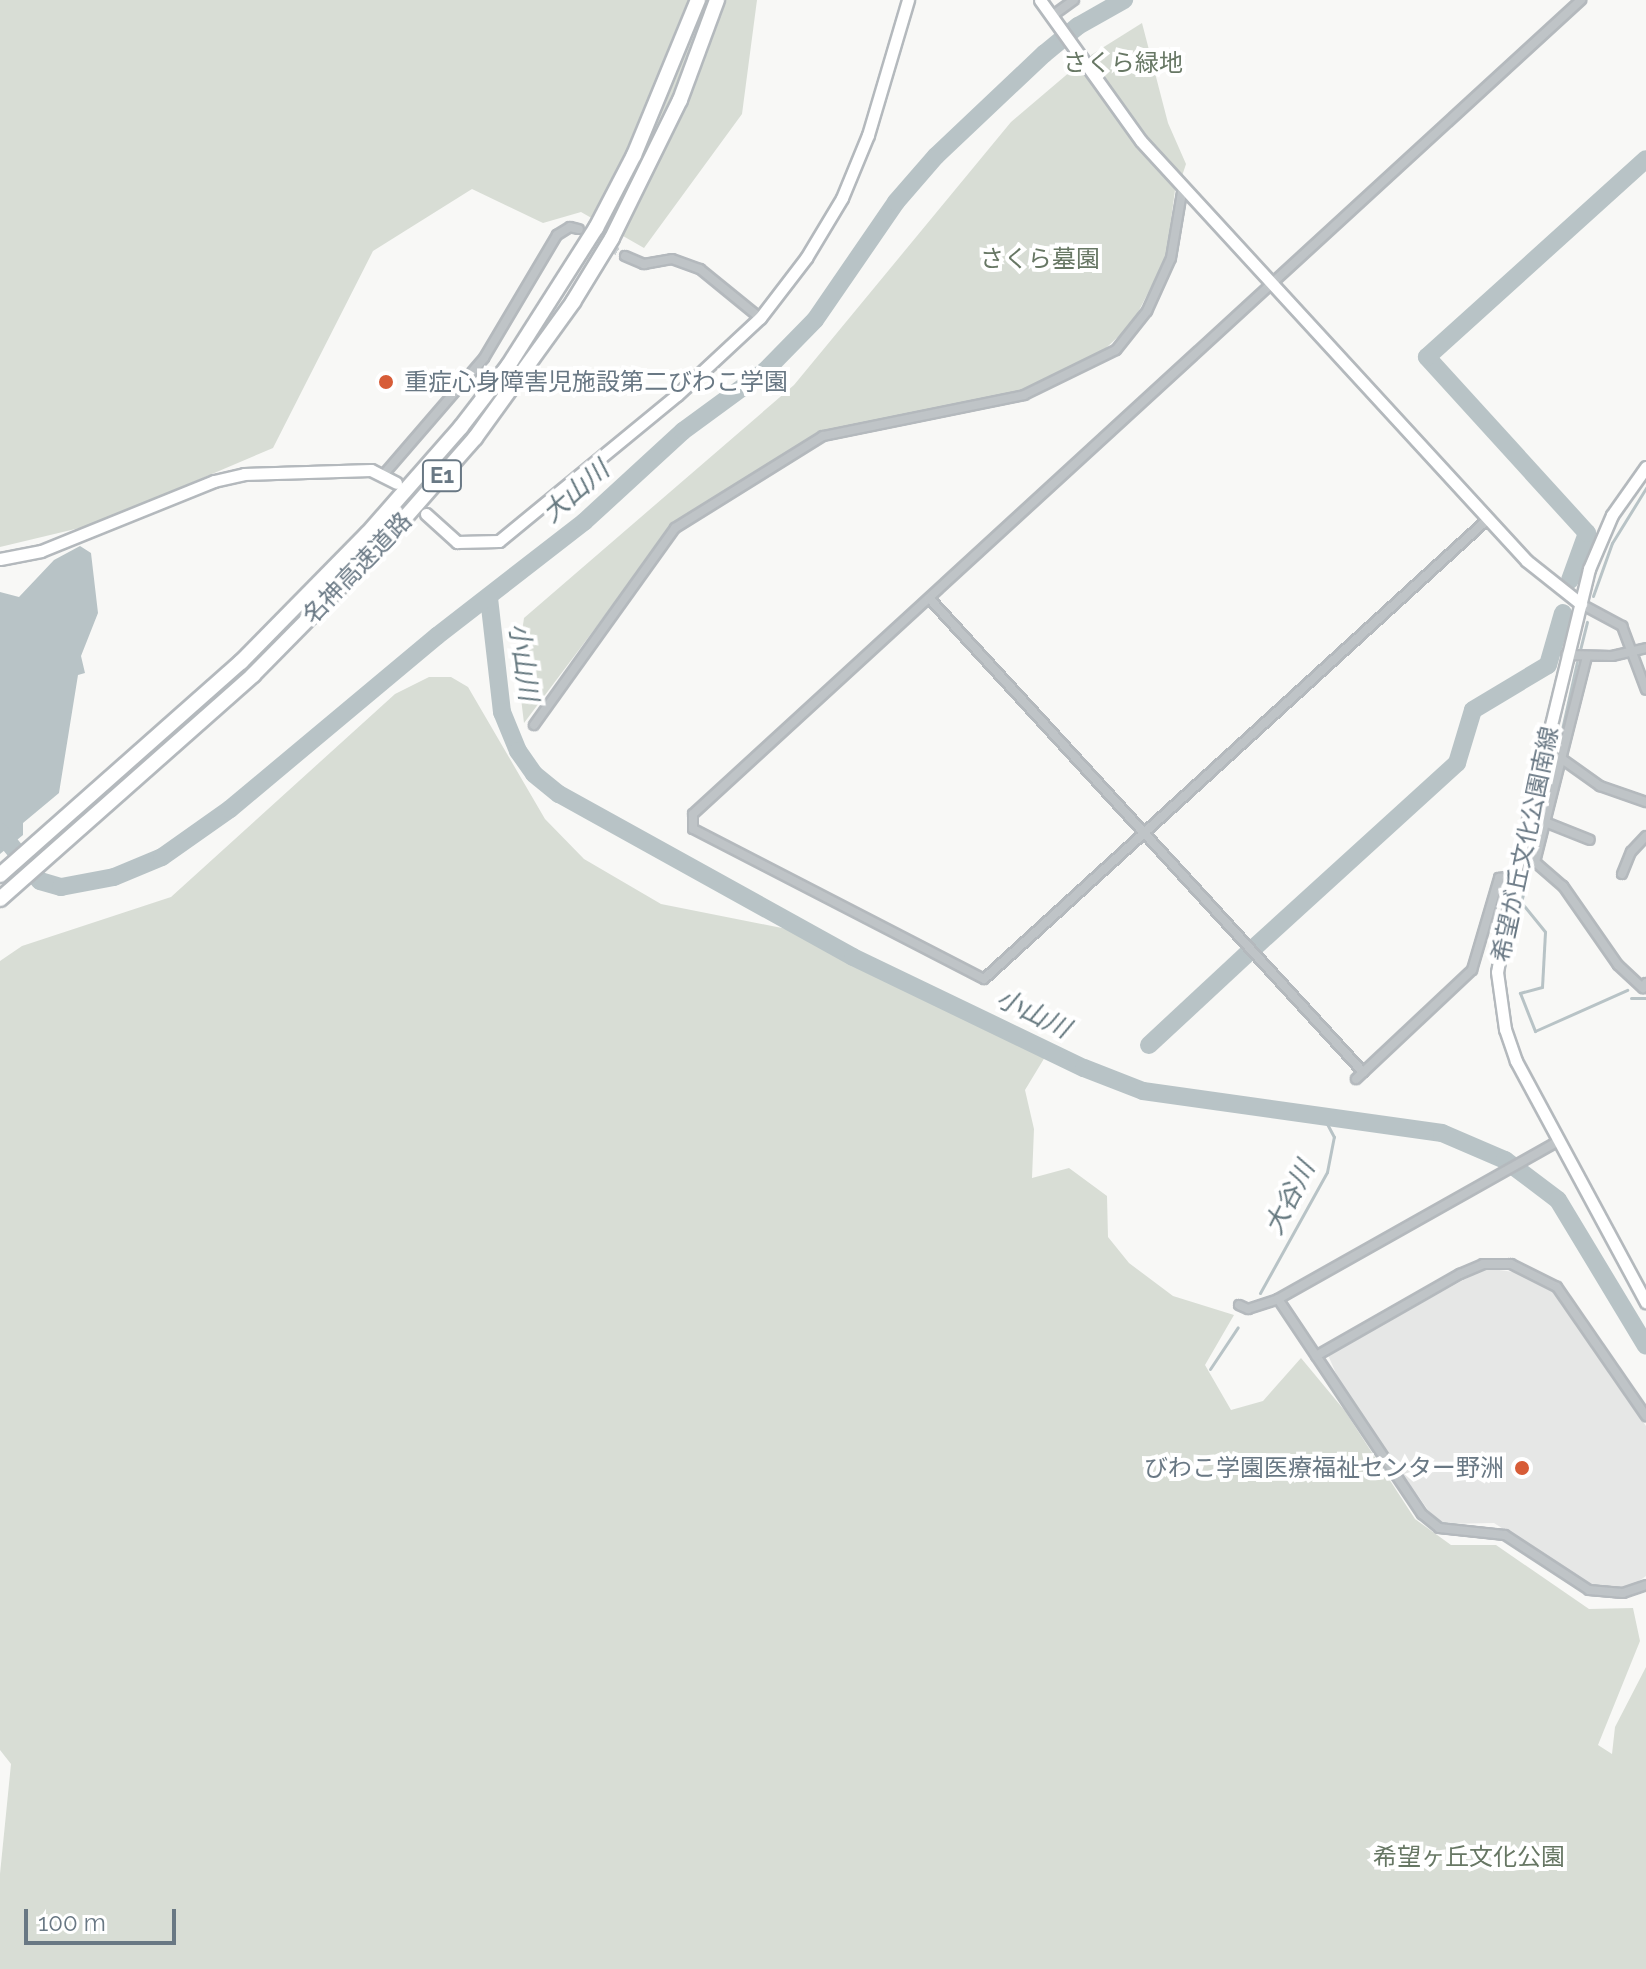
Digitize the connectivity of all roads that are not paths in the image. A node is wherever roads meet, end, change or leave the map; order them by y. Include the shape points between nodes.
1 (698, 0) edge
2 (717, 0) edge
3 (908, 0) edge
4 (1040, 0) edge
5 (1074, 0) edge
6 (1581, 0) edge
7 (1053, 17) junction
8 (1183, 186) junction
9 (579, 229) dead end
10 (625, 256) tunnel mouth
11 (1272, 283) junction
12 (760, 318) junction
13 (1646, 467) edge
14 (384, 474) junction
15 (396, 483) dead end
16 (426, 514) dead end
17 (1488, 519) junction
18 (0, 559) edge
19 (929, 598) junction
20 (1581, 604) junction
21 (1646, 648) edge
22 (1633, 652) junction
23 (1566, 655) junction
24 (1587, 656) junction
25 (1646, 690) edge
26 (534, 725) dead end
27 (1543, 755) junction
28 (1562, 759) junction
29 (1646, 802) edge
30 (1545, 822) junction
31 (1144, 833) junction
32 (1646, 836) edge
33 (1590, 840) dead end
34 (1518, 860) junction
35 (1535, 862) junction
36 (1, 874) edge
37 (1622, 874) dead end
38 (1514, 876) junction
39 (0, 899) edge
40 (1646, 983) edge
41 (1363, 1072) junction
42 (1356, 1079) dead end
43 (1557, 1142) junction
44 (1278, 1299) junction
45 (1646, 1302) edge
46 (1239, 1305) dead end
47 (1316, 1356) junction
48 (1646, 1416) edge
49 (1646, 1585) edge

1 - 36 highway, 名神高速道路 / E1 via 634,155 596,228 508,366 461,427 367,534 241,662
2 - 39 highway, 名神高速道路 / E1 via 680,100 612,238 475,438 320,609
3 - 12 street via 868,135 842,198 806,258
4 - 7 street
5 - 7 street
6 - 11 street
7 - 8 street via 1141,141
8 - 11 street
8 - 26 street via 1171,258 1147,311 1116,350 1024,395 823,436 675,528
9 - 14 street via 570,227 557,235 484,358
10 - 12 street via 644,264 672,259 700,269
11 - 17 street
11 - 19 street
12 - 16 street via 677,395 499,541 457,542
13 - 20 street, 希望が丘文化公園南線 via 1612,515
14 - 15 street
14 - 18 street via 371,470 229,477 41,551
17 - 20 street via 1527,561
17 - 31 street
19 - 31 street
19 - 31 street via 693,814 693,829 984,979
20 - 22 street via 1622,626
20 - 23 street, 希望が丘文化公園南線
21 - 22 street
22 - 24 street
22 - 25 street
23 - 24 street
23 - 27 street, 希望が丘文化公園南線
24 - 28 street
27 - 28 street
27 - 34 street, 希望が丘文化公園南線
28 - 29 street via 1600,786
28 - 30 street
30 - 33 street
30 - 35 street
31 - 41 street
32 - 37 street via 1631,852
34 - 35 street
34 - 38 street, 希望が丘文化公園南線
35 - 40 street via 1575,899 1625,973 1643,988
38 - 41 street via 1499,878 1472,970
38 - 43 street, 希望が丘文化公園南線 via 1500,938 1499,1000 1516,1061
41 - 42 street
43 - 44 street
43 - 45 street, 希望が丘文化公園南線
44 - 46 street via 1248,1309
44 - 47 street
47 - 48 street via 1460,1274 1483,1264 1511,1264 1557,1287
47 - 49 street via 1422,1514 1439,1528 1505,1535 1589,1590 1623,1593

